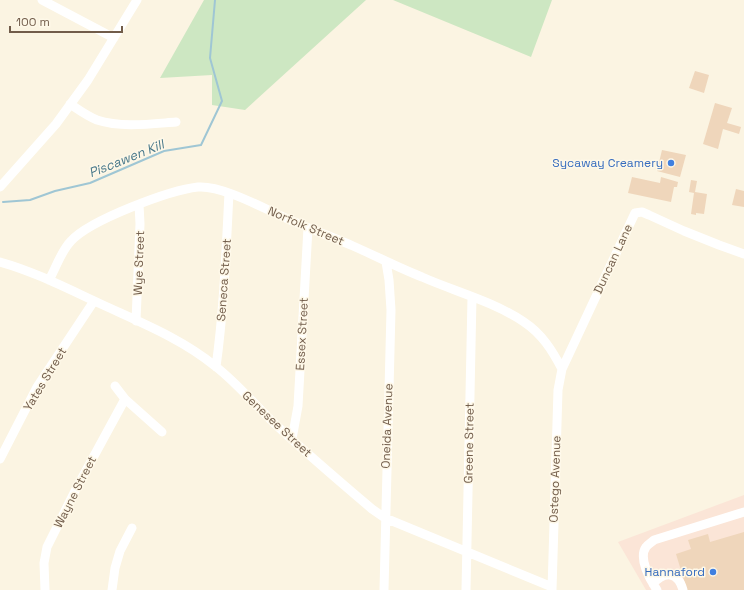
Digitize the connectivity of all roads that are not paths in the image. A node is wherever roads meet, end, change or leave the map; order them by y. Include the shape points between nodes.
1 (42, 0) edge
2 (137, 0) edge
3 (114, 38) junction
4 (70, 104) junction
5 (176, 122) dead end
6 (0, 187) edge
7 (228, 193) junction
8 (139, 204) junction
9 (308, 228) junction
10 (744, 254) edge
11 (0, 262) edge
12 (386, 262) junction
13 (49, 280) junction
14 (472, 297) junction
15 (94, 301) junction
16 (136, 321) junction
17 (216, 367) junction
18 (562, 369) junction
19 (115, 386) dead end
20 (125, 399) junction
21 (162, 432) dead end
22 (292, 439) junction
23 (0, 459) edge
24 (744, 512) edge
25 (385, 518) junction
26 (132, 528) dead end
27 (467, 552) junction
28 (655, 587) edge
29 (552, 589) edge
30 (45, 590) edge
31 (112, 590) edge
32 (384, 590) edge
33 (466, 590) edge
34 (683, 590) edge

1 - 3 street
2 - 3 street
3 - 4 street
4 - 5 street via 90,117 120,124
4 - 6 street via 56,124
7 - 8 street, Norfolk Street via 198,187
7 - 9 street, Norfolk Street
7 - 17 street, Seneca Street via 224,284
8 - 13 street, Norfolk Street via 78,234 66,247
8 - 16 street, Wye Street
9 - 12 street, Norfolk Street
9 - 22 street, Essex Street via 298,406
10 - 18 street, Duncan Lane via 684,232 650,214 635,213
11 - 13 street, Genesee Street
12 - 14 street, Norfolk Street
12 - 25 street, Oneida Avenue via 390,310
13 - 15 street, Genesee Street
14 - 18 street, Norfolk Street via 509,313 535,330 551,348
14 - 27 street, Greene Street
15 - 16 street, Genesee Street
15 - 23 street, Yates Street via 37,387
16 - 17 street, Genesee Street via 195,351
17 - 22 street, Genesee Street
18 - 29 street, Ostego Avenue via 558,397
19 - 20 street
20 - 21 street
20 - 30 street, Wayne Street via 47,547 44,563
22 - 25 street, Genesee Street
24 - 28 street via 654,540 646,547 644,562
25 - 27 street, Genesee Street
25 - 32 street, Oneida Avenue
26 - 31 street via 120,551
27 - 29 street, Genesee Street
27 - 33 street, Greene Street
28 - 34 street via 662,576 672,575 679,579

